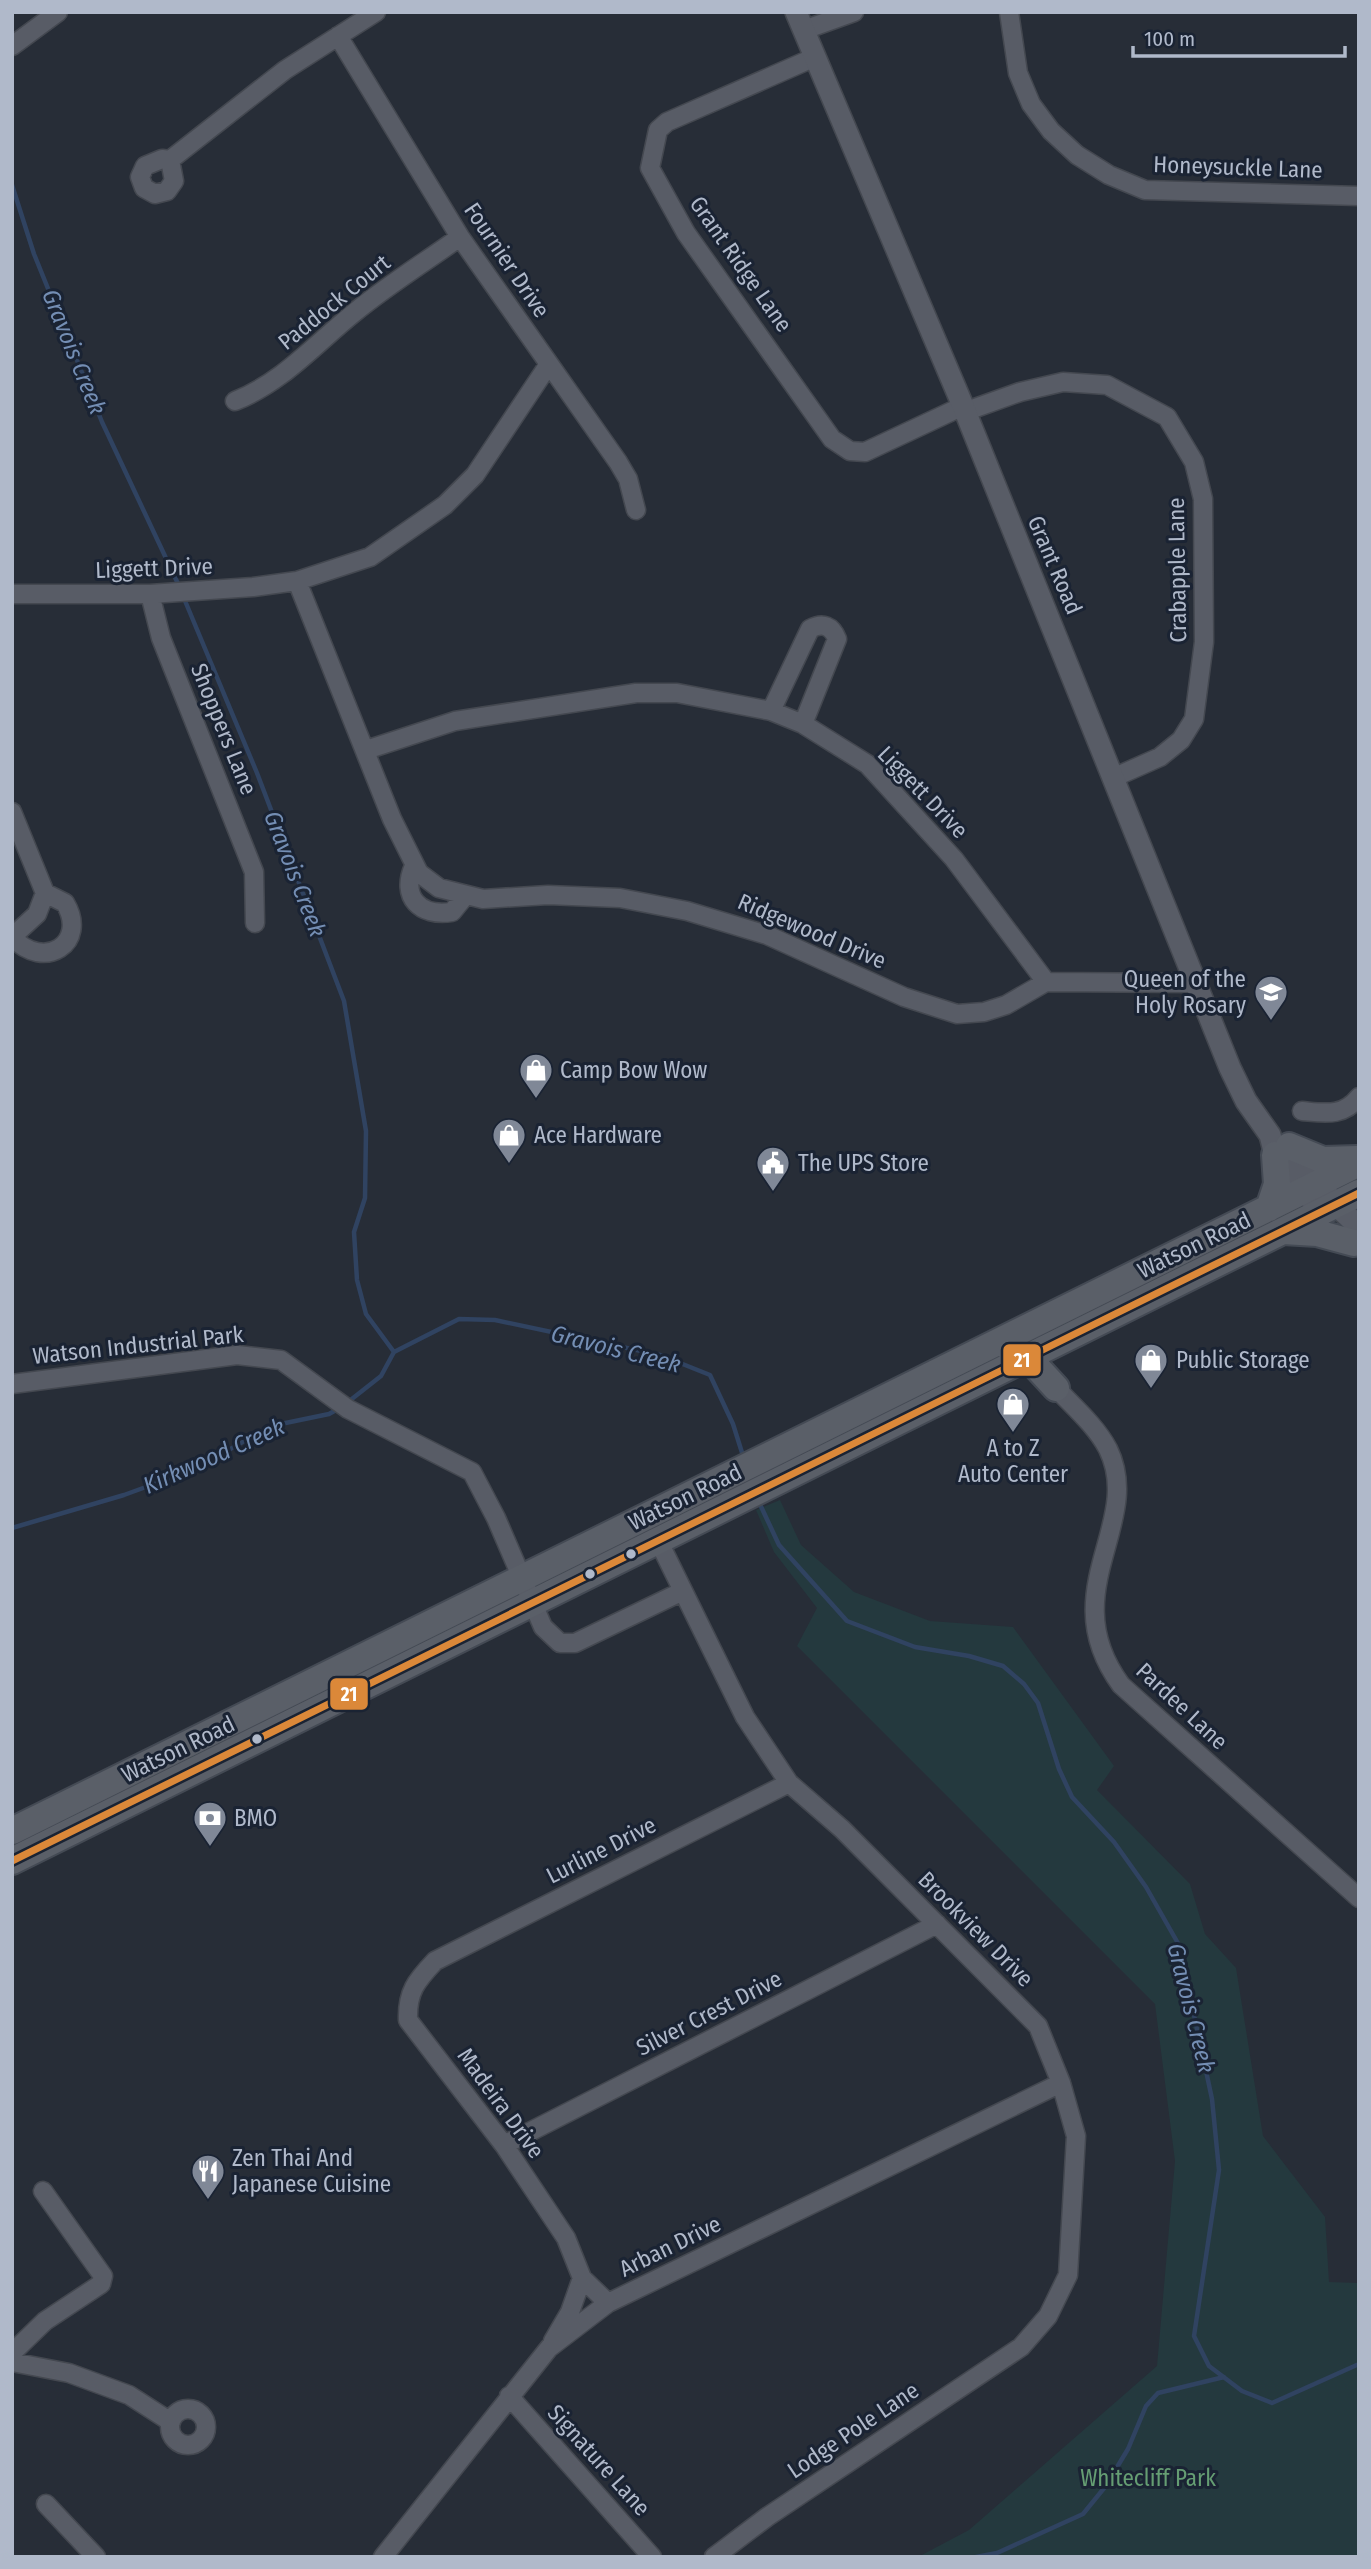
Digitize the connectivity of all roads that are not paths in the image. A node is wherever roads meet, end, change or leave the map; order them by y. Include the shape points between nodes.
1 (58, 12) edge
2 (376, 12) edge
3 (854, 12) edge
4 (1009, 12) edge
5 (800, 21) edge
6 (338, 36) junction
7 (12, 46) edge
8 (813, 58) junction
9 (170, 160) dead end
10 (1359, 196) edge
11 (460, 237) junction
12 (549, 364) junction
13 (235, 401) dead end
14 (963, 409) junction
15 (636, 510) dead end
16 (297, 581) junction
17 (12, 594) edge
18 (159, 594) junction
19 (771, 711) junction
20 (803, 724) junction
21 (366, 750) junction
22 (1115, 778) junction
23 (12, 812) edge
24 (414, 866) junction
25 (45, 893) junction
26 (465, 896) junction
27 (256, 923) dead end
28 (12, 937) edge
29 (1046, 982) junction
30 (1195, 983) junction
31 (1359, 1097) edge
32 (1302, 1111) dead end
33 (1278, 1145) junction
34 (1359, 1161) edge
35 (1311, 1186) junction
36 (1338, 1203) edge
37 (1275, 1219) junction
38 (1357, 1239) edge
39 (1018, 1352) junction
40 (12, 1384) edge
41 (1056, 1388) junction
42 (658, 1540) junction
43 (527, 1590) junction
44 (683, 1591) junction
45 (789, 1783) junction
46 (12, 1831) edge
47 (12, 1861) edge
48 (1359, 1898) edge
49 (937, 1924) junction
50 (435, 1961) joint
51 (1061, 2083) junction
52 (504, 2145) junction
53 (43, 2191) dead end
54 (582, 2278) junction
55 (608, 2303) junction
56 (1021, 2347) joint
57 (549, 2348) junction
58 (12, 2353) edge
59 (12, 2362) edge
60 (509, 2396) junction
61 (171, 2422) dead end
62 (46, 2504) dead end
63 (386, 2556) edge
64 (96, 2557) edge
65 (652, 2557) edge
66 (714, 2557) edge

1 - 7 street
2 - 6 street
3 - 5 street
4 - 10 street, Honeysuckle Lane via 1018,73 1031,104 1051,131 1109,175 1145,190
5 - 8 street, Grant Road
6 - 9 street via 285,70
6 - 11 street, Fournier Drive
8 - 14 street, Grant Road
8 - 14 street, Grant Ridge Lane via 667,122 658,130 650,168 686,233 832,439 850,451 865,452
11 - 12 street, Fournier Drive
11 - 13 street, Paddock Court via 356,311 281,377
12 - 15 street, Fournier Drive via 618,462
12 - 16 street, Liggett Drive via 475,475 445,505 370,557
14 - 22 street, Grant Road
14 - 22 street, Crabapple Lane via 1063,382 1107,385 1167,417 1194,462 1203,499 1204,642 1194,719 1181,740 1160,757
16 - 18 street, Liggett Drive
16 - 21 street, Ridgewood Drive
17 - 18 street, Liggett Drive
18 - 27 street, Shoppers Lane via 161,638 254,872
19 - 20 street, Liggett Drive
19 - 20 street via 810,629 826,626 837,639
19 - 21 street, Liggett Drive via 677,693 636,693 455,721
20 - 29 street, Liggett Drive via 867,764 954,859
21 - 24 street, Ridgewood Drive
22 - 30 street, Grant Road
23 - 25 street
24 - 26 street, Ridgewood Drive via 439,888
24 - 26 street, Ridgewood Drive via 407,880 412,900 426,910 452,912
25 - 28 street via 37,914
25 - 28 street via 65,903 71,912 65,944 38,955 23,949
26 - 29 street, Ridgewood Drive via 620,898 687,911 767,934 904,997 957,1014 984,1013
29 - 30 street
30 - 33 street, Grant Road via 1246,1101
31 - 32 street via 1336,1114
33 - 34 main road via 1322,1160
33 - 35 street, Grant Road
33 - 37 main road
34 - 35 main road, Watson Road
35 - 36 street, Grant Road
35 - 37 main road, Watson Road
36 - 37 main road, Watson Road
36 - 38 street, Grant Road
37 - 38 main road via 1317,1233
37 - 39 main road, Watson Road
37 - 39 main road, Watson Road
39 - 41 main road
39 - 41 main road
39 - 42 main road, Watson Road via 769,1486
39 - 43 main road, Watson Road via 757,1461
40 - 43 street, Watson Industrial Park via 237,1354 281,1360 342,1404 472,1472
41 - 48 street, Pardee Lane via 1108,1448 1115,1470 1117,1494 1094,1609 1105,1663 1121,1685
42 - 43 main road, Watson Road
42 - 44 street, Brookview Drive
43 - 44 street via 551,1638 560,1643 575,1643
43 - 46 main road, Watson Road
43 - 47 main road, Watson Road
44 - 45 street, Brookview Drive via 745,1717
45 - 49 street, Brookview Drive
45 - 50 street, Lurline Drive
49 - 51 street, Brookview Drive via 1038,2026
49 - 52 street, Silver Crest Drive
50 - 52 street, Madeira Drive via 412,1985 408,2020
51 - 55 street, Arban Drive
51 - 56 street, Brookview Drive via 1076,2136 1068,2276 1048,2316
52 - 54 street, Madeira Drive via 565,2238
53 - 58 street via 103,2276 101,2284 45,2321
54 - 55 street, Madeira Drive
54 - 57 street via 570,2312
55 - 57 street, Arban Drive
56 - 66 street, Lodge Pole Lane
57 - 60 street, Arban Drive
59 - 61 street via 69,2373 129,2395
60 - 63 street, Arban Drive
60 - 65 street, Signature Lane
62 - 64 street

